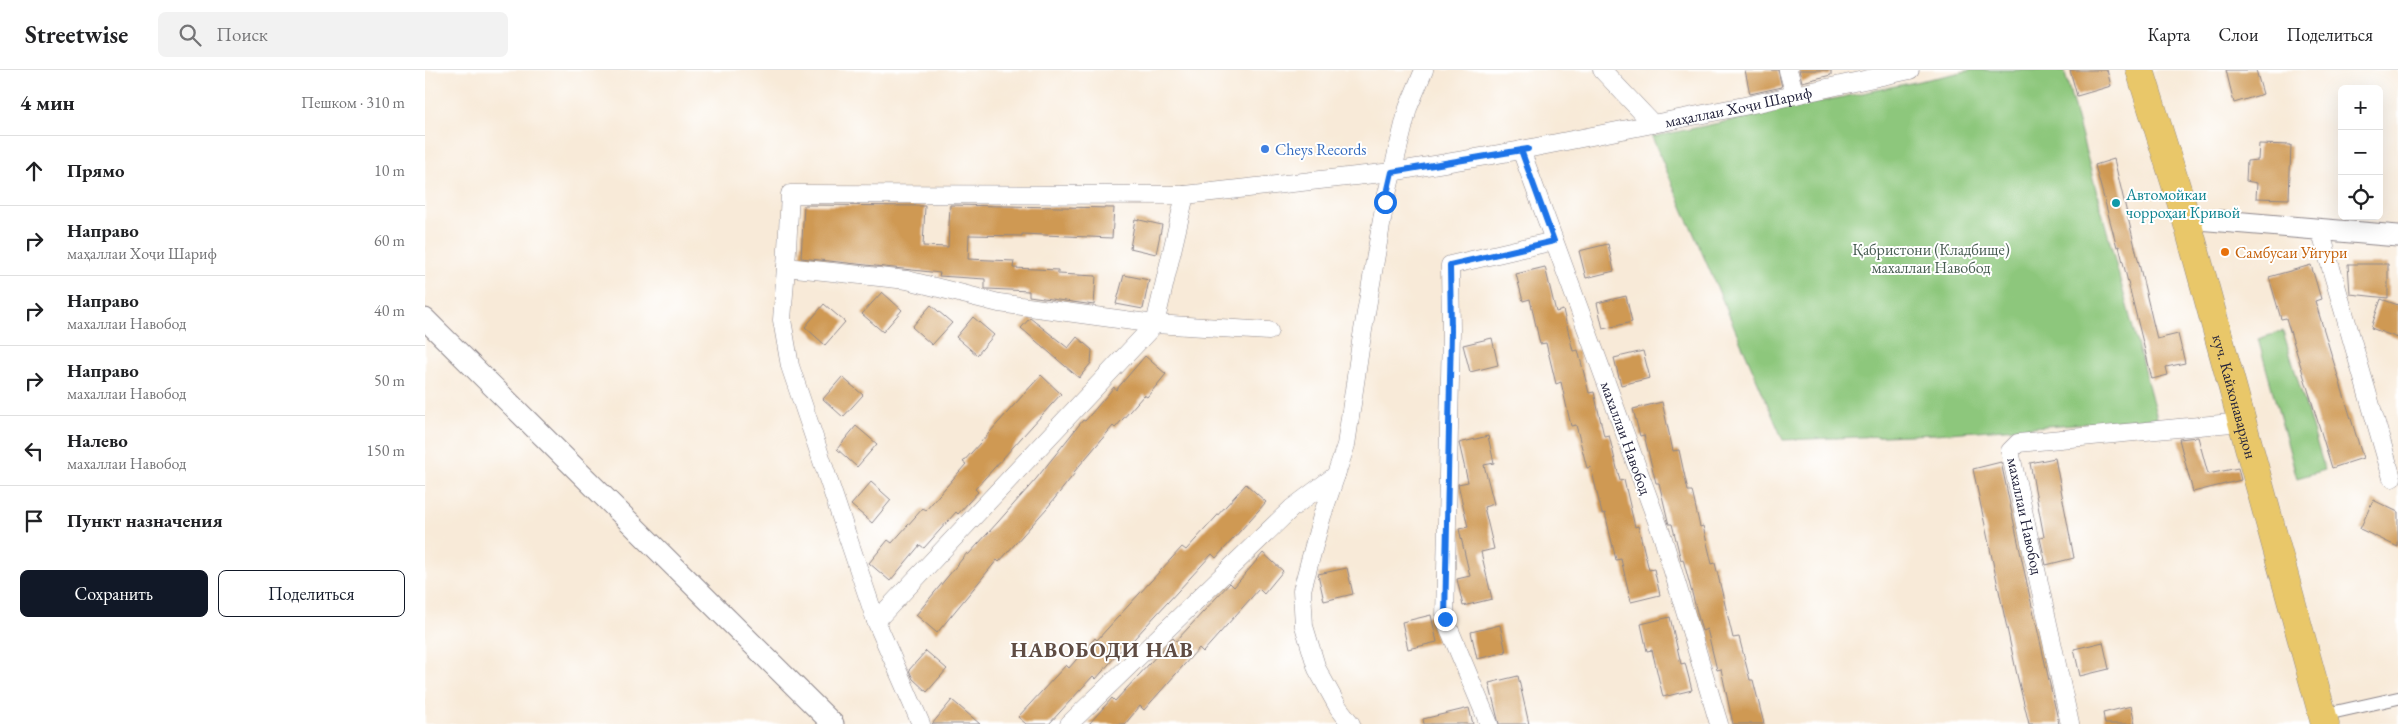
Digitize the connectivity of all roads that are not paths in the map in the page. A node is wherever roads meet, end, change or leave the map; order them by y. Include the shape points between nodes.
1 (1424, 70) edge
2 (1602, 70) edge
3 (1788, 70) edge
4 (1910, 70) edge
5 (2140, 70) edge
6 (1795, 95) junction
7 (1653, 124) junction
8 (1524, 149) junction
9 (1392, 172) junction
10 (1185, 195) junction
11 (2186, 218) junction
12 (2320, 230) junction
13 (2398, 236) edge
14 (1554, 241) junction
15 (786, 267) junction
16 (425, 319) edge
17 (1155, 324) junction
18 (1269, 331) dead end
19 (2242, 422) junction
20 (1336, 475) junction
21 (2392, 478) dead end
22 (876, 622) junction
23 (2398, 698) edge
24 (2323, 719) edge
25 (833, 724) edge
26 (921, 724) edge
27 (1069, 724) edge
28 (1351, 724) edge
29 (1489, 724) edge
30 (1719, 724) edge
31 (2070, 724) edge

1 - 9 street via 1408,108
2 - 7 street, маҳаллаи Хоҷи Шариф
3 - 6 street
4 - 6 street, маҳаллаи Хоҷи Шариф
5 - 11 main road, куч. Кайхонавардон
6 - 7 street, маҳаллаи Хоҷи Шариф
7 - 8 street, маҳаллаи Хоҷи Шариф
8 - 9 street, маҳаллаи Хоҷи Шариф
8 - 14 street, махаллаи Навобод
9 - 10 street, маҳаллаи Хоҷи Шариф
9 - 20 street via 1346,444
10 - 15 street, маҳаллаи Хоҷи Шариф via 790,194
10 - 17 street
11 - 12 street
11 - 19 main road, куч. Кайхонавардон
12 - 13 street
12 - 21 street
14 - 29 street via 1450,265 1445,619
14 - 30 street, махаллаи Навобод via 1662,535
15 - 17 street via 907,280 999,303
15 - 22 street via 782,320 790,366
16 - 25 street
17 - 18 street
17 - 22 street
19 - 24 main road, куч. Кайхонавардон
19 - 31 street, махаллаи Навобод via 2018,443 2010,451
20 - 27 street via 1292,508
20 - 28 street via 1302,590 1304,626 1317,669
22 - 26 street
23 - 24 street

